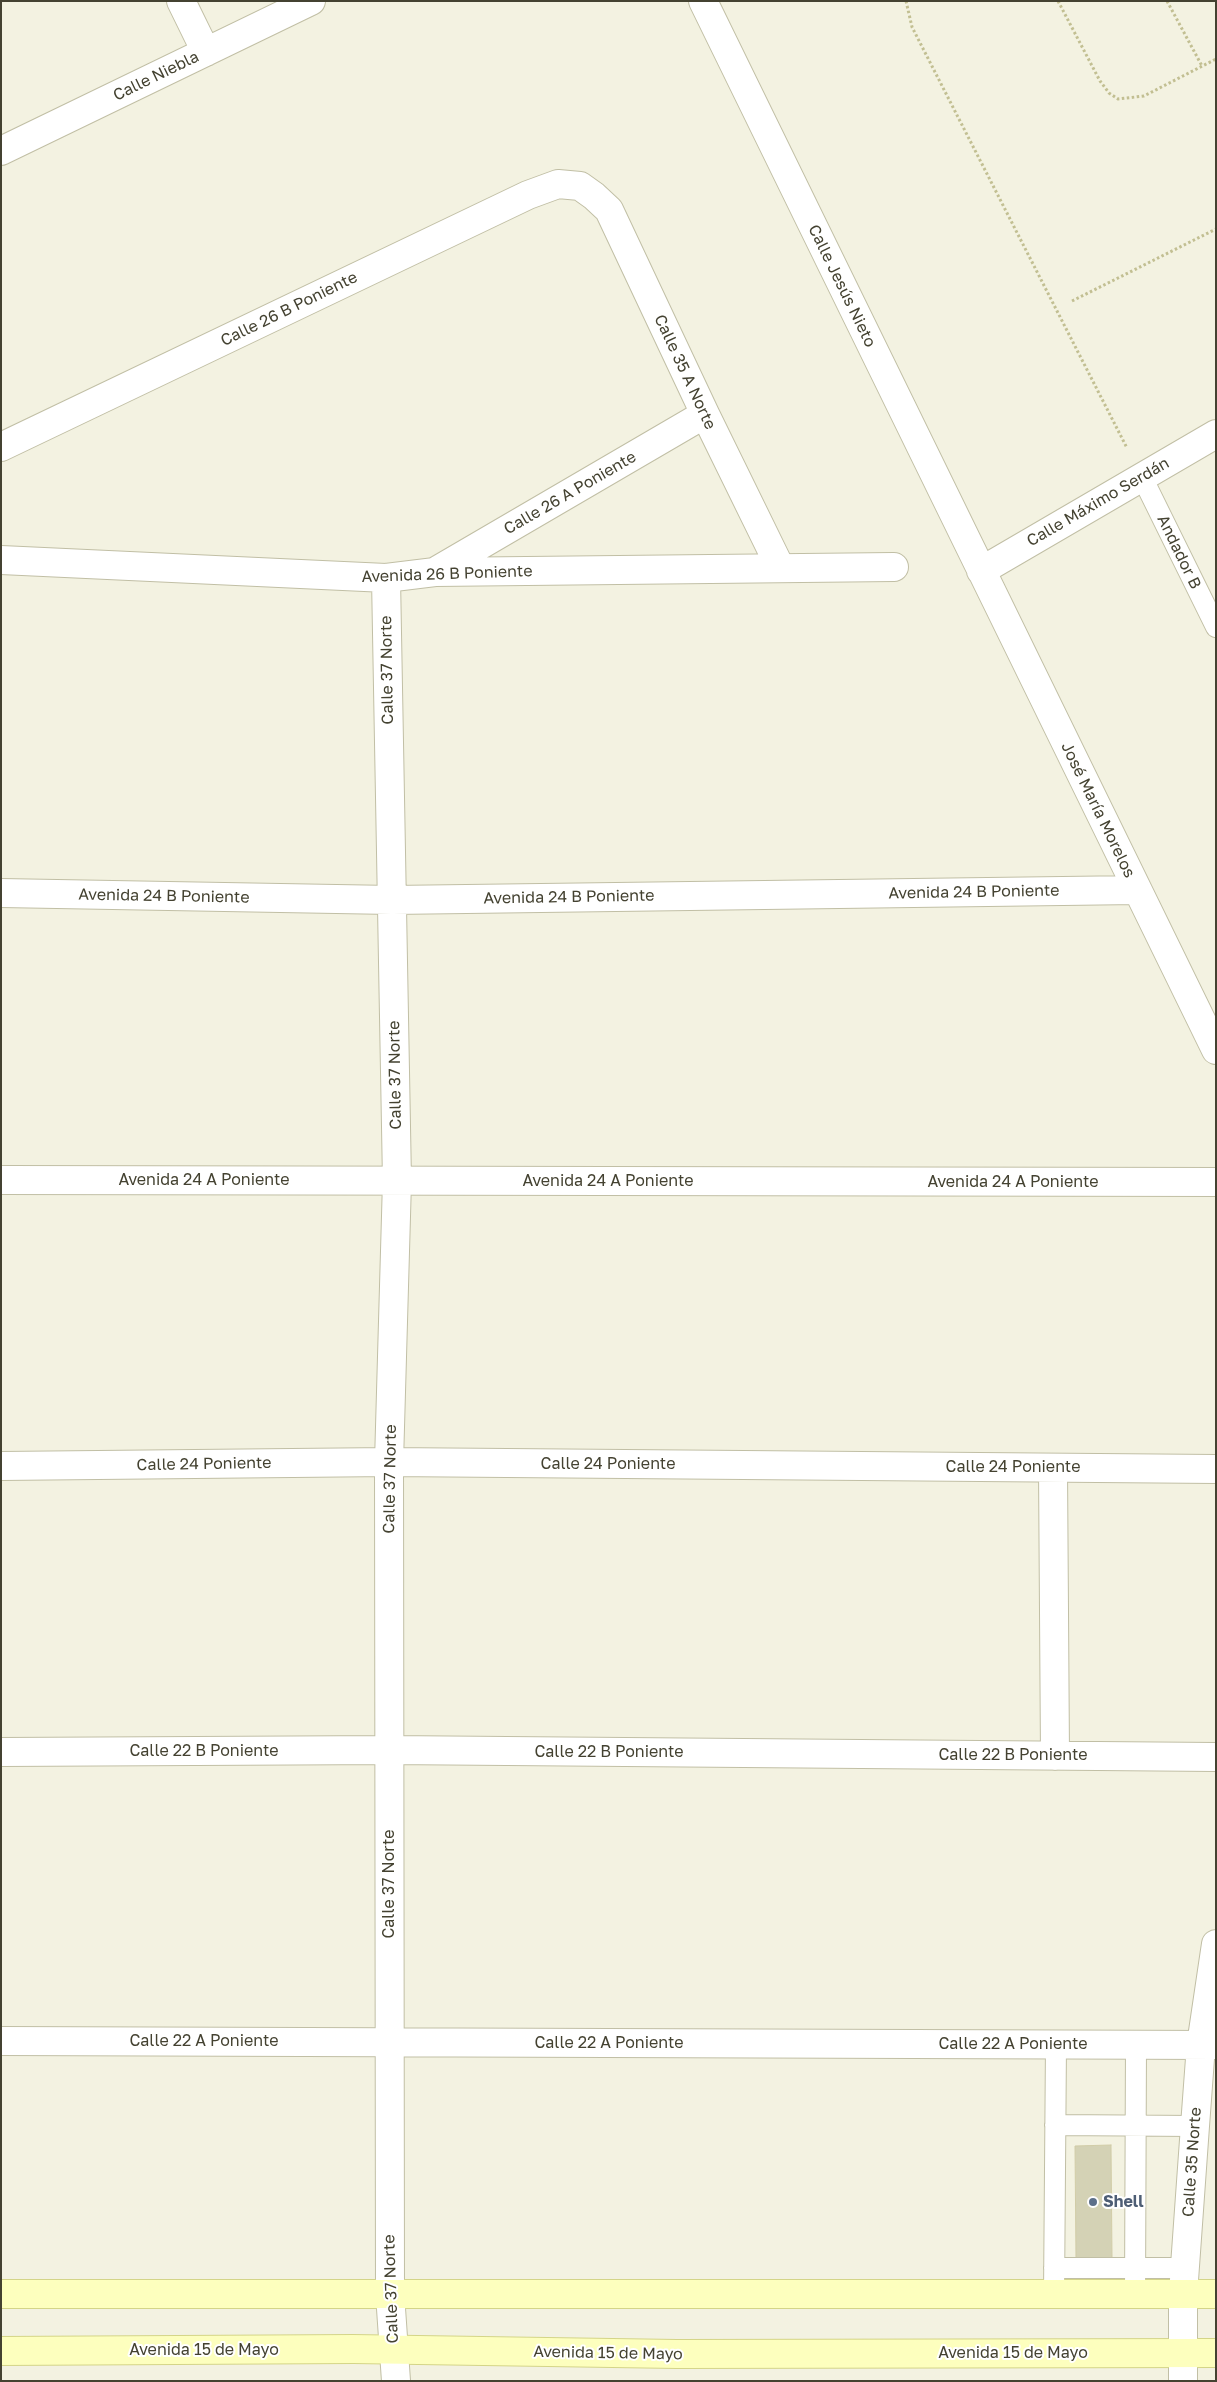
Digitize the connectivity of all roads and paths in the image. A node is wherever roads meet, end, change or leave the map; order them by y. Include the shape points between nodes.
1 (181, 1) edge
2 (311, 1) edge
3 (702, 1) edge
4 (906, 1) edge
5 (1058, 1) edge
6 (1168, 1) edge
7 (206, 52) junction
8 (1216, 59) edge
9 (1202, 66) junction
10 (1, 151) edge
11 (580, 186) joint
12 (1216, 229) edge
13 (1072, 302) dead end
14 (705, 414) junction
15 (1216, 434) edge
16 (1, 447) edge
17 (1142, 477) junction
18 (1, 560) edge
19 (780, 567) junction
20 (894, 567) dead end
21 (981, 571) junction
22 (435, 572) junction
23 (386, 578) junction
24 (1216, 627) edge
25 (1137, 890) junction
26 (1, 893) edge
27 (392, 900) junction
28 (1216, 1050) edge
29 (1, 1180) edge
30 (397, 1181) junction
31 (1216, 1182) edge
32 (389, 1462) junction
33 (1, 1466) edge
34 (1053, 1468) junction
35 (1216, 1469) edge
36 (389, 1750) junction
37 (1, 1752) edge
38 (1055, 1756) junction
39 (1216, 1757) edge
40 (1216, 1944) edge
41 (1, 2041) edge
42 (389, 2042) junction
43 (1056, 2044) junction
44 (1136, 2045) junction
45 (1209, 2045) edge
46 (1055, 2125) junction
47 (1136, 2126) junction
48 (1195, 2126) junction
49 (1054, 2268) junction
50 (1135, 2268) junction
51 (1185, 2268) junction
52 (1, 2294) edge
53 (390, 2294) junction
54 (1183, 2294) junction
55 (1216, 2294) edge
56 (1054, 2295) junction
57 (1135, 2295) junction
58 (393, 2350) junction
59 (1, 2351) edge
60 (1184, 2353) junction
61 (1216, 2353) edge
62 (396, 2381) edge
63 (1183, 2381) edge

1 - 7 street
2 - 7 street, Calle Niebla
3 - 21 street, Calle Jesús Nieto
4 - 17 path via 912,27
5 - 9 path via 1100,81 1118,99 1144,96
6 - 9 path
7 - 10 street, Calle Niebla
8 - 9 path
11 - 14 street, Calle 35 A Norte via 609,210
11 - 16 street, Calle 26 B Poniente via 558,184 528,195
12 - 13 path
14 - 19 street, Calle 35 A Norte
14 - 22 street, Calle 26 A Poniente
15 - 17 street, Calle Máximo Serdán
17 - 21 street, Calle Máximo Serdán
17 - 24 lane, Andador B
18 - 23 street, Avenida 26 B Poniente
19 - 20 street, Avenida 26 B Poniente
19 - 22 street, Avenida 26 B Poniente
21 - 25 street, José María Morelos
22 - 23 street, Avenida 26 B Poniente
23 - 27 street, Calle 37 Norte
25 - 27 street, Avenida 24 B Poniente
25 - 28 street, José María Morelos
26 - 27 street, Avenida 24 B Poniente
27 - 30 street, Calle 37 Norte
29 - 30 street, Avenida 24 A Poniente
30 - 31 street, Avenida 24 A Poniente
30 - 32 street, Calle 37 Norte
32 - 33 street, Calle 24 Poniente
32 - 34 street, Calle 24 Poniente
32 - 36 street, Calle 37 Norte
34 - 35 street, Calle 24 Poniente
34 - 38 street
36 - 37 street, Calle 22 B Poniente
36 - 38 street, Calle 22 B Poniente
36 - 42 street, Calle 37 Norte
38 - 39 street, Calle 22 B Poniente
40 - 45 street, Calle 35 Norte
41 - 42 street, Calle 22 A Poniente
42 - 43 street, Calle 22 A Poniente
42 - 53 street, Calle 37 Norte
43 - 44 street, Calle 22 A Poniente
43 - 46 lane
44 - 45 street, Calle 22 A Poniente
44 - 47 lane
45 - 48 street, Calle 35 Norte
46 - 47 lane
46 - 49 lane
47 - 48 lane
47 - 50 lane
48 - 51 street, Calle 35 Norte
49 - 50 lane
49 - 56 lane
50 - 51 lane
50 - 57 lane
51 - 54 street, Calle 35 Norte
52 - 53 main road
53 - 56 main road
53 - 58 street, Calle 37 Norte
54 - 55 main road
54 - 57 main road
54 - 60 street, Calle 35 Norte
56 - 57 main road
58 - 59 main road, Avenida 15 de Mayo
58 - 60 main road, Avenida 15 de Mayo via 676,2354
58 - 62 street, Calle 37 Norte
60 - 61 main road, Avenida 15 de Mayo
60 - 63 street, Calle 35 Norte

